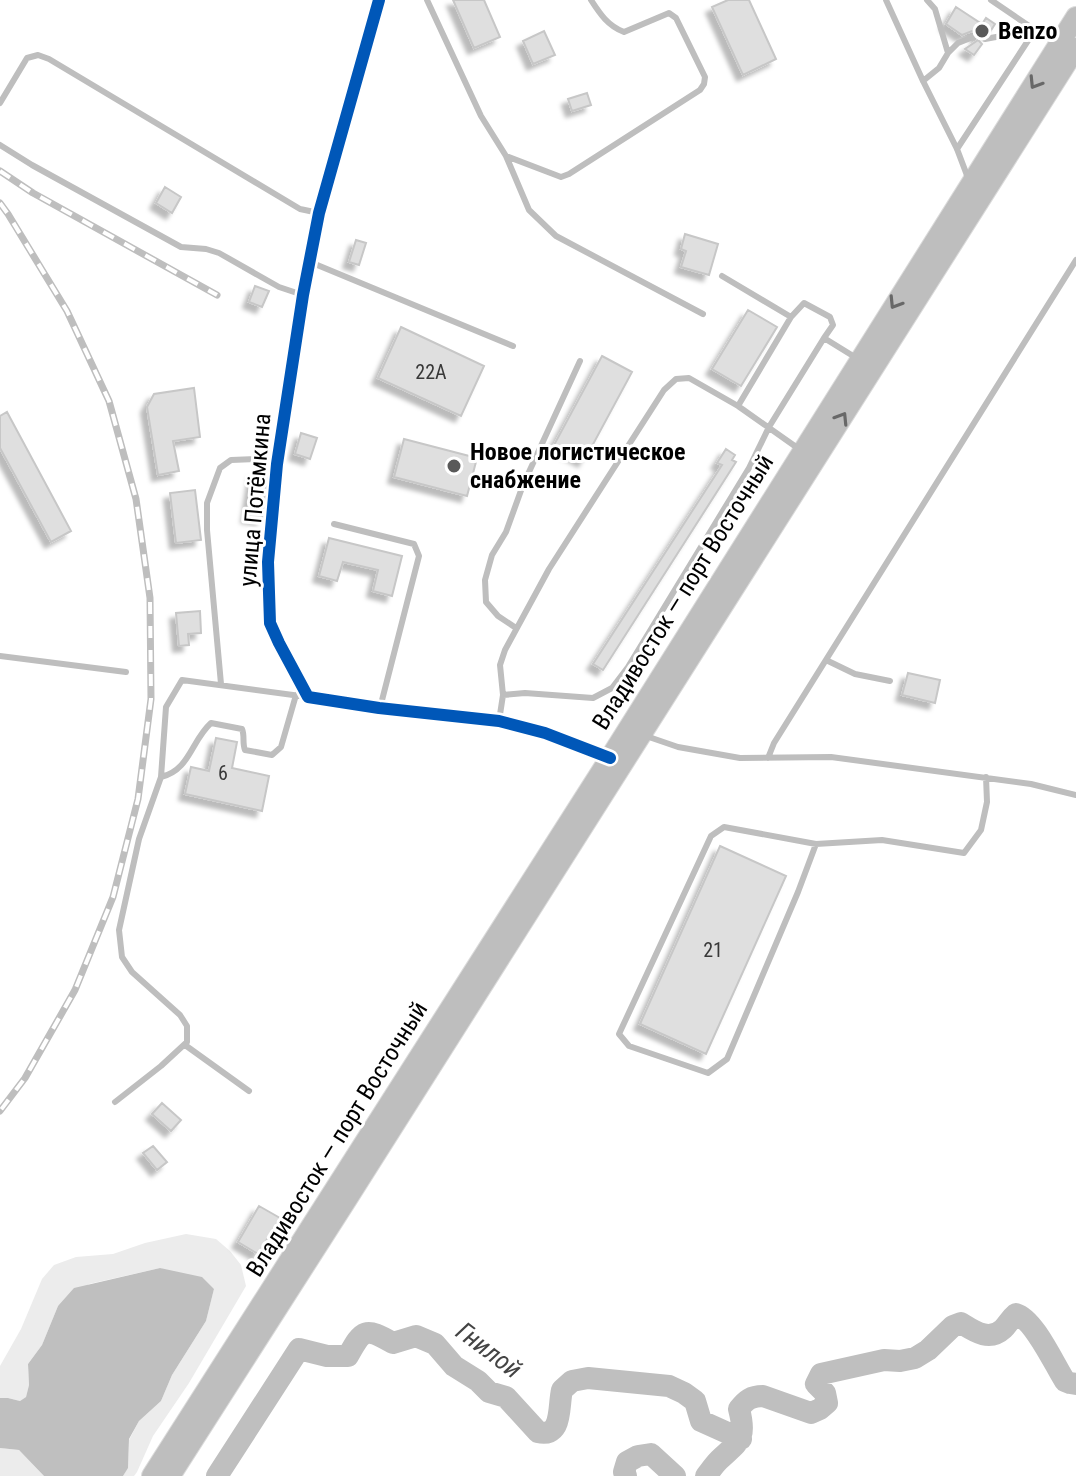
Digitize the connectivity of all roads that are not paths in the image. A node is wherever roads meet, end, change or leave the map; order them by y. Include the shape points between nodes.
1 (379, 0) edge
2 (427, 0) edge
3 (591, 0) edge
4 (886, 0) edge
5 (927, 0) edge
6 (991, 0) edge
7 (1076, 17) edge
8 (1035, 30) junction
9 (973, 37) dead end
10 (985, 39) dead end
11 (1070, 42) edge
12 (948, 53) junction
13 (923, 81) junction
14 (0, 103) edge
15 (0, 145) edge
16 (957, 149) junction
17 (506, 156) junction
18 (971, 185) junction
19 (319, 213) junction
20 (1076, 260) edge
21 (309, 262) junction
22 (722, 276) dead end
23 (303, 295) junction
24 (703, 314) dead end
25 (791, 317) junction
26 (824, 338) junction
27 (513, 346) dead end
28 (859, 360) junction
29 (580, 361) dead end
30 (738, 406) junction
31 (769, 427) junction
32 (802, 451) junction
33 (277, 464) junction
34 (334, 524) dead end
35 (516, 628) junction
36 (0, 656) edge
37 (826, 660) junction
38 (126, 672) dead end
39 (890, 681) dead end
40 (221, 684) junction
41 (503, 695) junction
42 (302, 696) junction
43 (379, 708) junction
44 (499, 721) junction
45 (642, 734) junction
46 (610, 758) junction
47 (768, 758) junction
48 (161, 777) junction
49 (986, 777) junction
50 (1076, 795) edge
51 (816, 844) junction
52 (185, 1045) junction
53 (249, 1091) dead end
54 (115, 1102) dead end
55 (152, 1476) edge
56 (170, 1476) edge

1 - 19 street, улица Потёмкина
2 - 17 lane via 481,116
3 - 17 lane via 607,23 624,32 669,13 676,18 704,84 561,177
4 - 13 lane
5 - 12 lane via 935,9
6 - 8 lane
7 - 11 highway, Владивосток — порт Восточный
8 - 10 lane
8 - 11 lane
8 - 16 lane
9 - 12 lane
11 -> 18 highway, Владивосток — порт Восточный
45 -> 11 highway, Владивосток — порт Восточный
12 - 13 lane
13 - 16 lane
14 - 19 lane via 27,58 38,55 300,209
15 - 23 lane via 181,247 219,253
16 - 18 lane
17 - 24 lane via 529,210 556,236
18 -> 28 highway, Владивосток — порт Восточный
19 - 21 street, улица Потёмкина
20 - 37 lane
21 - 23 street, улица Потёмкина
21 - 27 lane
22 - 25 lane
23 - 33 street, улица Потёмкина
25 - 26 lane via 804,303 830,317 833,325
25 - 30 lane
26 - 28 lane
26 - 31 lane
28 - 32 highway, Владивосток — порт Восточный
29 - 35 lane via 485,580 486,602
30 - 31 lane
30 - 35 lane via 689,378 676,379 664,390
31 - 32 lane
31 - 41 lane via 612,688 593,698
32 - 46 highway, Владивосток — порт Восточный
33 - 40 lane via 231,460 220,468 207,503
33 - 42 street, улица Потёмкина via 268,562 270,623
34 - 43 lane via 414,544 419,556
35 - 41 lane via 500,665
36 - 38 lane
37 - 39 lane via 855,674
37 - 47 lane
40 - 42 lane
40 - 48 lane via 182,680 166,707
41 - 44 lane
42 - 43 street
42 - 48 lane via 276,753 245,750 242,729 211,723 180,767
43 - 44 street
44 - 46 street
45 - 47 lane via 678,747
45 - 56 highway, Владивосток — порт Восточный
46 - 55 highway, Владивосток — порт Восточный
47 - 49 lane via 831,757
48 - 52 lane via 139,839 119,930 122,957 132,972 187,1026
49 - 50 lane
49 - 51 lane via 981,830 964,853 882,840
51 - 51 lane via 727,1059 708,1073 629,1046 619,1034 711,836 724,827
52 - 53 lane
52 - 54 lane

